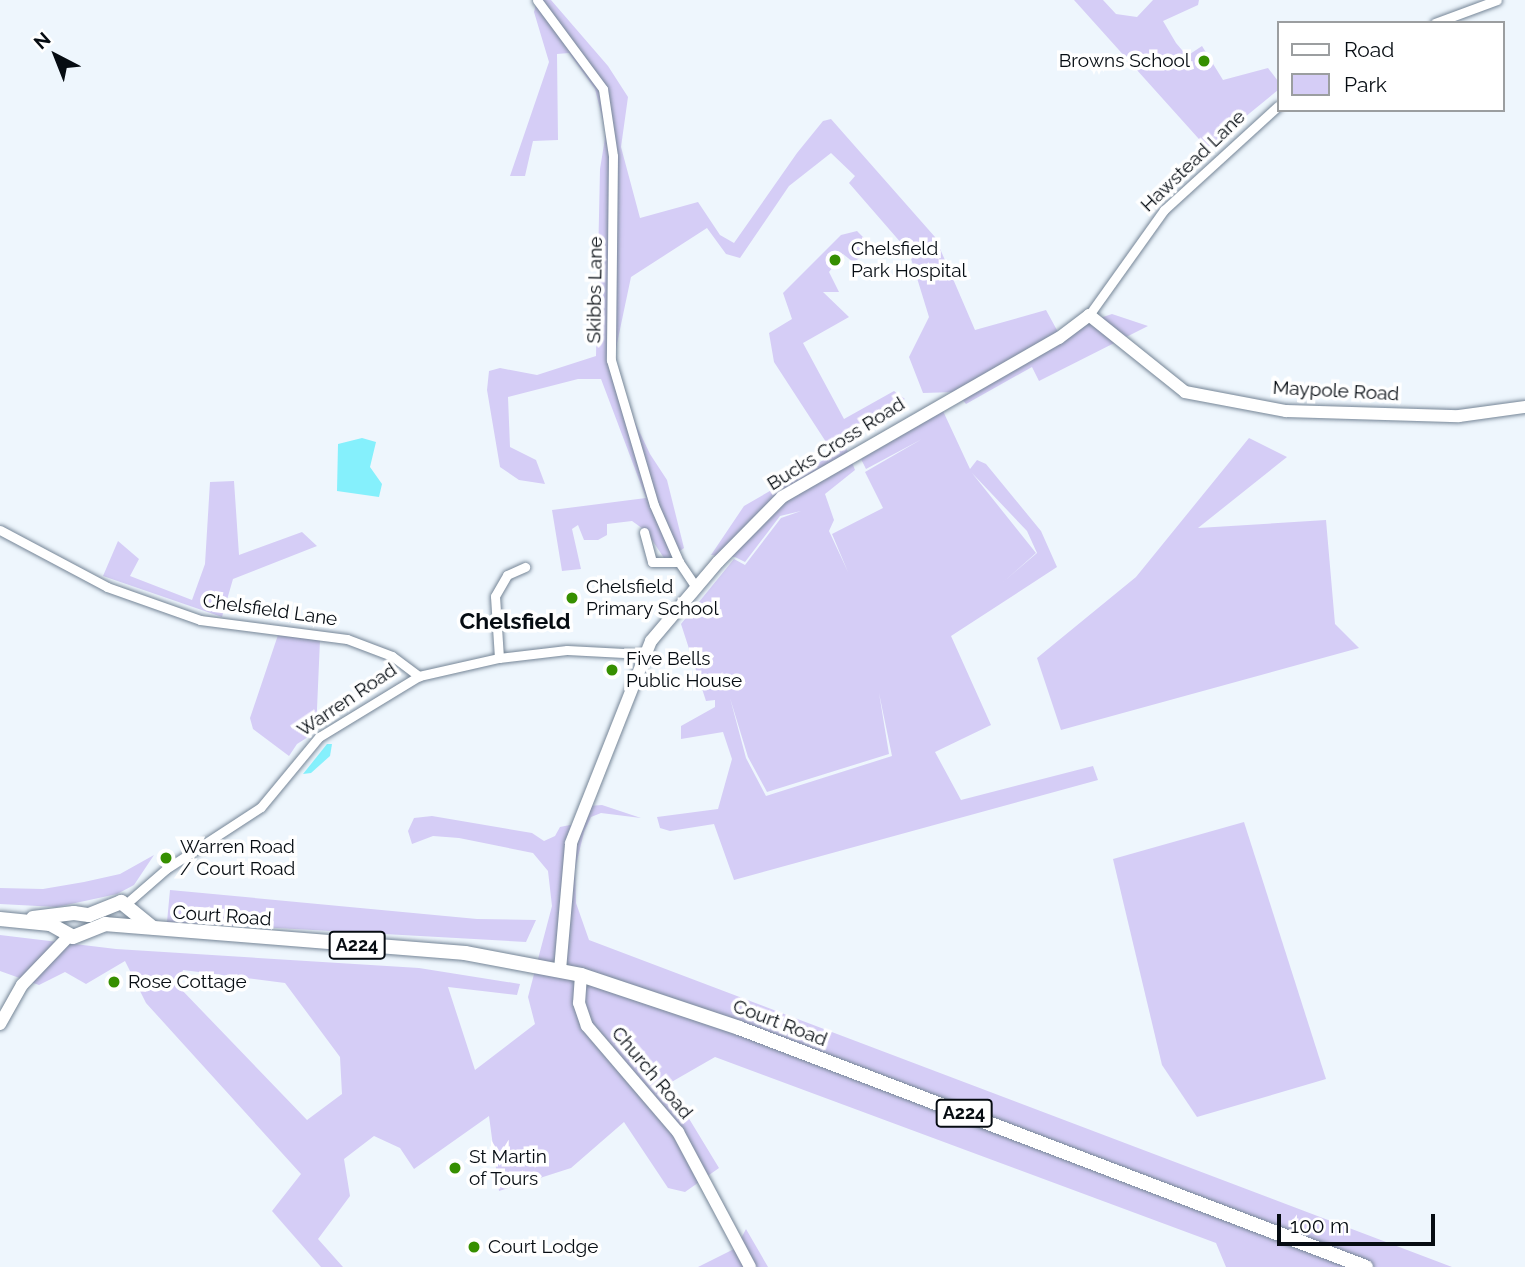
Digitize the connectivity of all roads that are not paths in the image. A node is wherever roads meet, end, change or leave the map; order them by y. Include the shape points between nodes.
1 (537, 0) edge
2 (1497, 0) edge
3 (1440, 21) edge
4 (1276, 108) edge
5 (1089, 315) junction
6 (1525, 407) edge
7 (0, 530) edge
8 (644, 533) dead end
9 (679, 562) junction
10 (525, 566) dead end
11 (696, 587) junction
12 (643, 654) junction
13 (499, 658) junction
14 (419, 676) junction
15 (129, 905) junction
16 (111, 906) junction
17 (74, 915) junction
18 (0, 919) edge
19 (29, 920) junction
20 (118, 926) junction
21 (153, 928) junction
22 (71, 934) junction
23 (560, 970) junction
24 (581, 975) junction
25 (0, 1024) edge
26 (750, 1267) edge
27 (1366, 1267) edge

1 - 9 street, Skibbs Lane via 603,89 612,156 611,360 654,505
2 - 3 street
4 - 5 street, Hawstead Lane via 1164,210
5 - 6 street, Maypole Road via 1185,392 1286,411 1459,416
5 - 11 street, Bucks Cross Road via 1046,346 782,497
7 - 14 street, Chelsfield Lane via 107,587 200,620 347,639 407,664
8 - 9 street via 652,562
9 - 11 street, Skibbs Lane
10 - 13 street via 507,575 495,596
11 - 12 street, Bucks Cross Road
12 - 13 street, Warren Road via 587,649
12 - 23 street via 571,843
13 - 14 street, Warren Road
14 - 15 street, Warren Road via 319,737 261,807 166,869
15 - 16 main road
15 - 20 main road via 131,920
15 - 21 main road, Court Road
16 - 17 main road
16 - 20 main road via 108,916
17 - 19 main road
17 - 22 main road via 61,923
17 - 22 main road via 85,922
18 - 19 main road
19 - 22 main road
20 - 21 main road, Court Road / A224
20 - 22 main road, Court Road / A224 via 102,924
21 - 23 main road, Court Road / A224 via 465,953
22 - 25 street via 22,985
23 - 24 main road, Court Road / A224
24 - 26 street, Church Road via 579,1003 587,1026 677,1132
24 - 27 main road, Court Road / A224 via 670,1002

